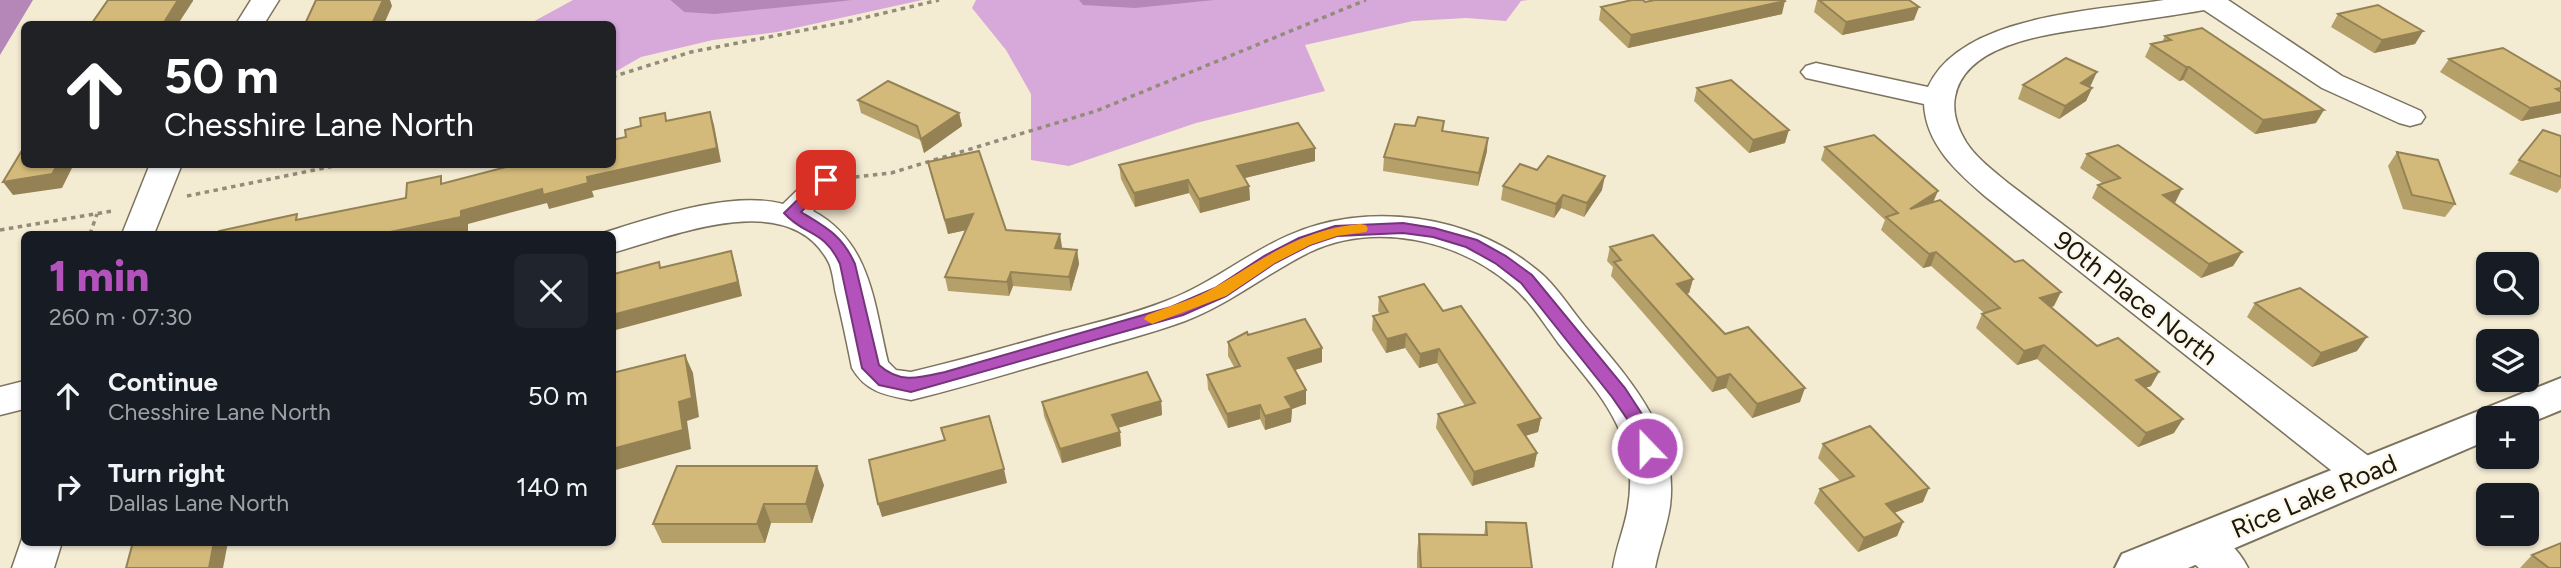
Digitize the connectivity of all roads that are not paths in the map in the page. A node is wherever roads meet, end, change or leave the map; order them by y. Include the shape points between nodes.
1 (265, 0) edge
2 (2212, 0) edge
3 (252, 21) edge
4 (1816, 72) dead end
5 (1939, 98) junction
6 (2410, 117) dead end
7 (164, 168) edge
8 (826, 180) road end
9 (792, 213) junction
10 (130, 222) edge
11 (616, 241) edge
12 (2561, 393) edge
13 (21, 396) edge
14 (0, 401) edge
15 (2529, 406) edge
16 (2476, 428) edge
17 (2365, 475) junction
18 (40, 546) edge
19 (2213, 556) edge
20 (33, 568) edge
21 (1634, 568) edge
22 (2139, 568) edge

1 - 3 street
2 - 5 street via 2015,34 1955,64
2 - 6 street via 2332,82
4 - 5 street
5 - 17 street, 90th Place North via 1940,119 1951,144 1980,175
7 - 10 street
8 - 9 street
9 - 11 street via 741,211 705,216
9 - 21 street via 833,239 841,251 871,368 885,381 911,386 1177,311 1220,292 1304,241 1335,231 1403,228 1472,244 1526,279 1642,428 1652,468 1649,507
12 - 15 street
13 - 14 street
16 - 17 street, Rice Lake Road
17 - 19 street, Rice Lake Road
18 - 20 street
19 - 22 street, Rice Lake Road

